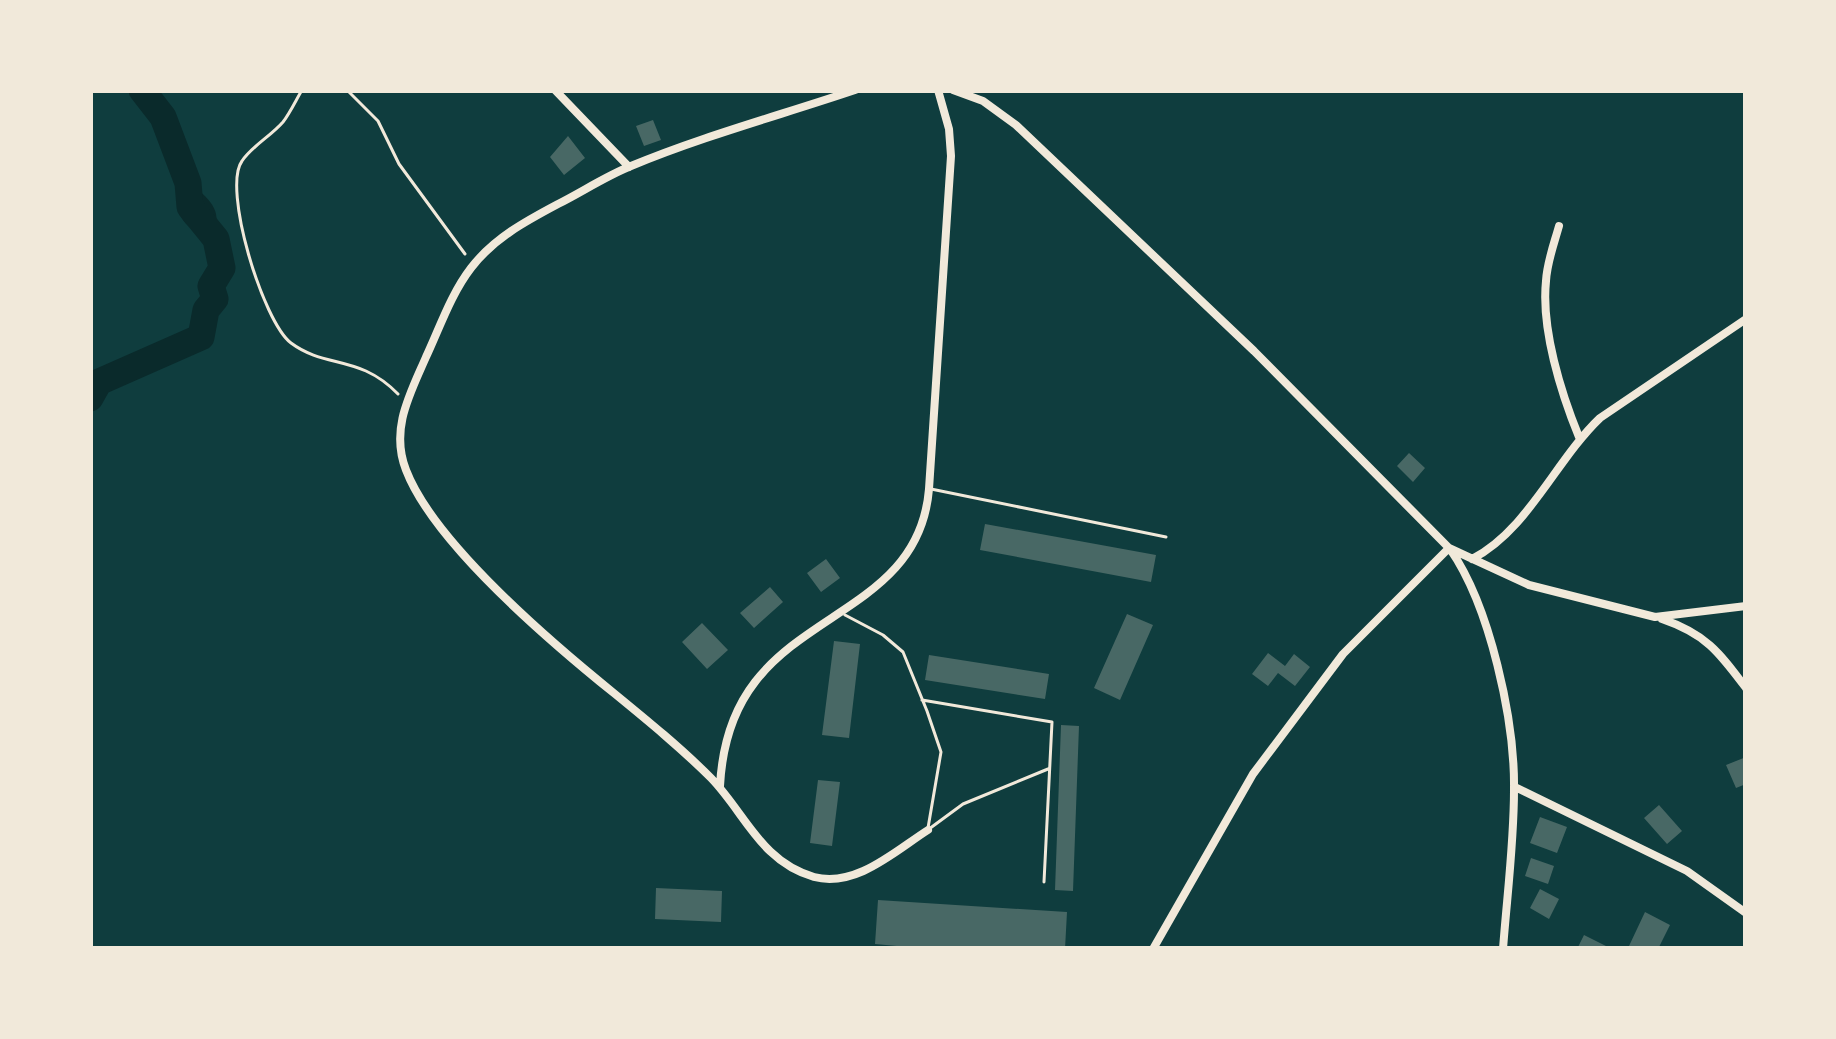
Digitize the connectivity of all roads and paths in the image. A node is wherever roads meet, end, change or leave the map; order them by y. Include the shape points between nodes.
1 (302, 90) edge
2 (347, 90) edge
3 (555, 90) edge
4 (855, 90) edge
5 (938, 90) edge
6 (953, 90) edge
7 (629, 166) junction
8 (1558, 226) dead end
9 (473, 265) junction
10 (1746, 319) edge
11 (406, 403) junction
12 (1579, 437) junction
13 (929, 489) junction
14 (1166, 537) dead end
15 (1449, 548) junction
16 (1472, 560) junction
17 (1746, 606) edge
18 (842, 613) junction
19 (1655, 617) junction
20 (1746, 688) edge
21 (922, 700) junction
22 (1050, 769) junction
23 (1514, 787) junction
24 (720, 788) junction
25 (928, 830) junction
26 (1044, 882) dead end
27 (1746, 913) edge
28 (1154, 949) edge
29 (1503, 949) edge

1 - 11 path via 234,180 257,290 293,345 380,375
2 - 9 path via 378,121 399,164
3 - 7 street
4 - 7 street
5 - 13 street via 951,156
6 - 15 street via 1016,125
7 - 9 street via 519,225
8 - 12 street via 1546,302
9 - 11 street
10 - 12 street
11 - 24 street via 402,460 425,508 544,637
12 - 16 street via 1508,533
13 - 14 lane
13 - 18 street via 911,552
15 - 16 street
15 - 23 street via 1494,654
15 - 28 street via 1343,654 1253,774
16 - 19 street via 1529,586
17 - 19 street
18 - 21 lane via 903,652
18 - 24 street via 756,680 728,731
19 - 20 street via 1692,629
21 - 22 lane via 1052,722
21 - 25 lane via 941,752
22 - 25 lane via 963,804
22 - 26 lane
23 - 27 street via 1687,871
23 - 29 street
24 - 25 street via 760,844 809,876 863,872

